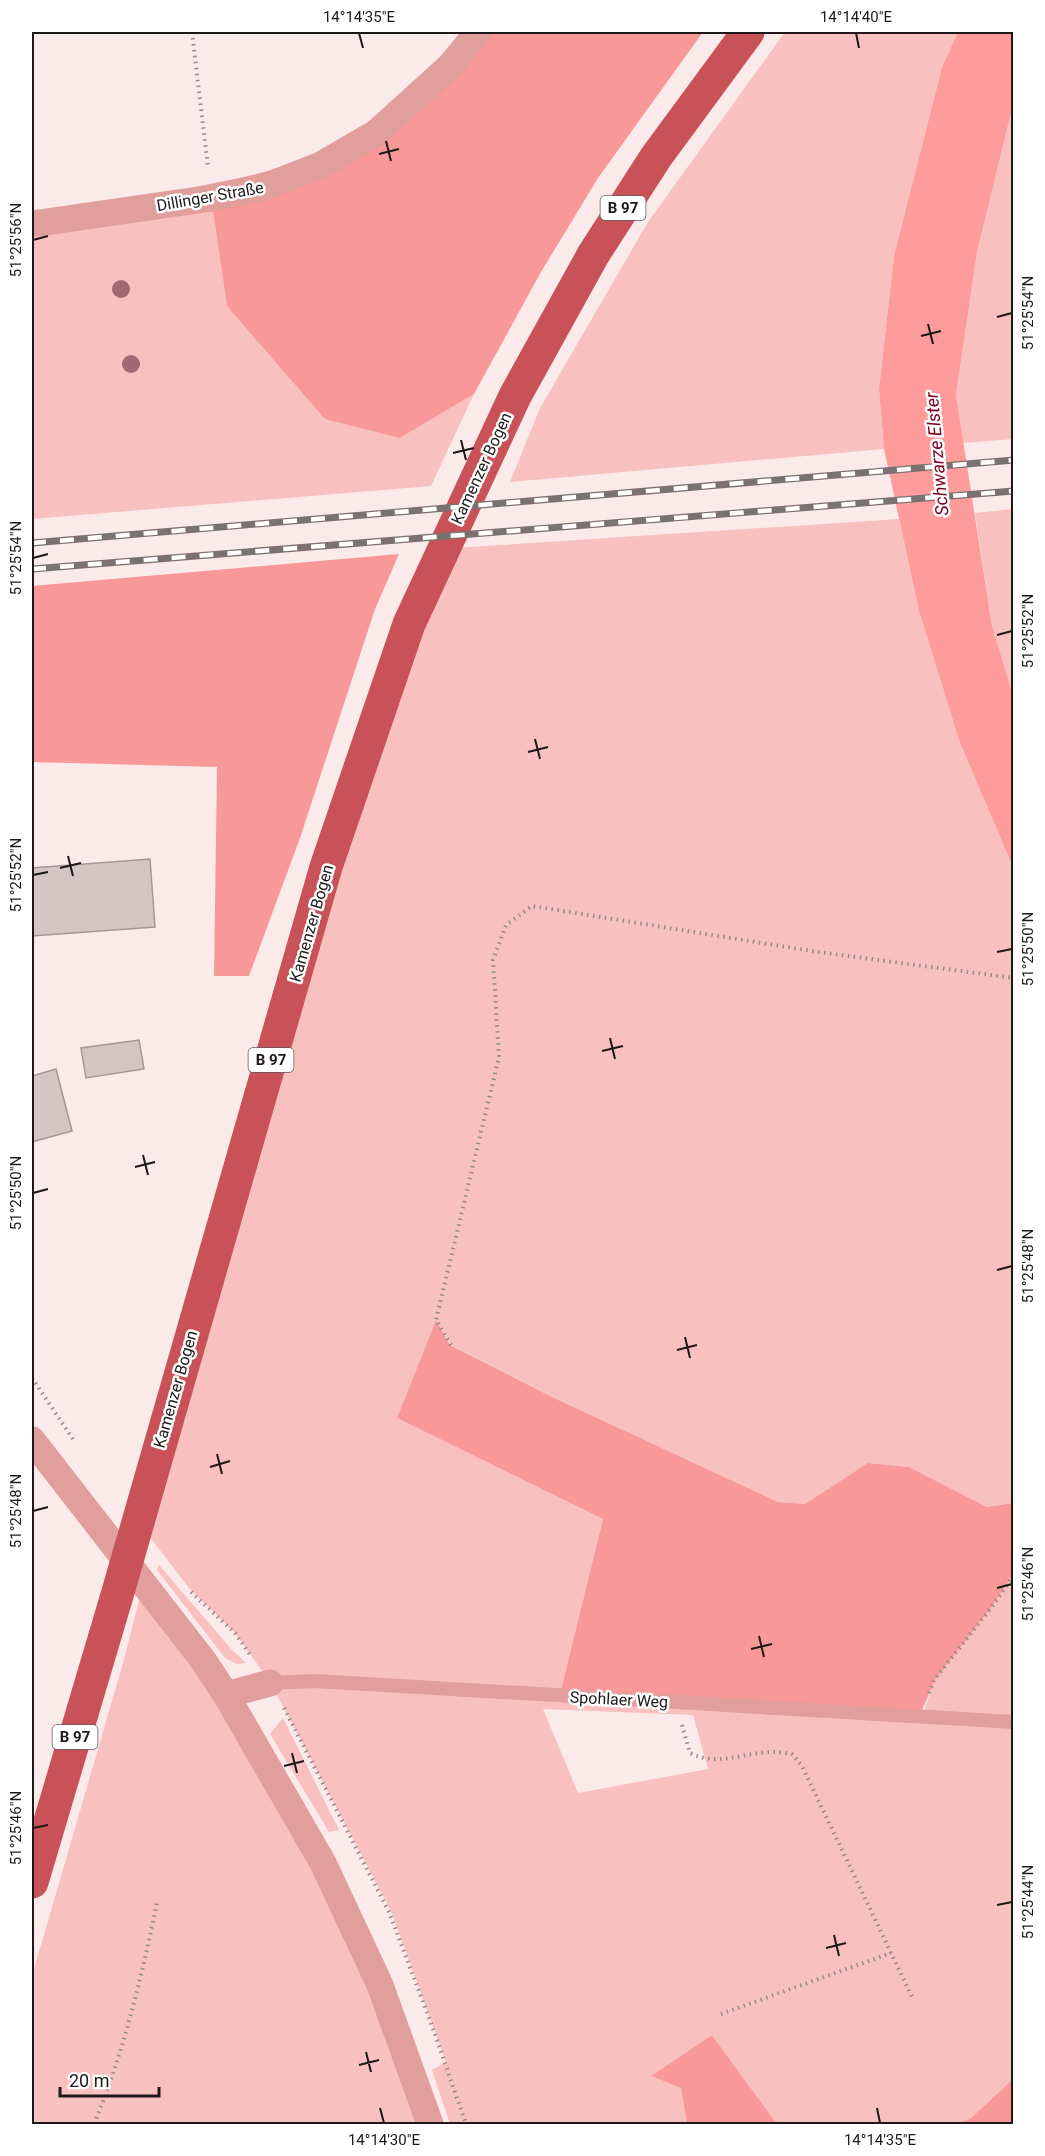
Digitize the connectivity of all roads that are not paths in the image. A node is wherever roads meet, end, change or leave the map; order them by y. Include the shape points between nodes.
1 (478, 32) edge
2 (748, 32) edge
3 (32, 224) edge
4 (32, 1440) edge
5 (270, 1683) joint
6 (226, 1695) junction
7 (1014, 1722) edge
8 (32, 1882) edge
9 (430, 2124) edge

1 - 3 street, Dillinger Straße via 450,66 376,133 321,165 264,188
2 - 8 main road, Kamenzer Bogen / B 97 via 656,157 593,255 514,396 408,624 326,867
4 - 6 street
5 - 6 street, Spohlaer Weg
5 - 7 lane, Spohlaer Weg via 316,1681
6 - 9 street via 323,1863 380,1986

